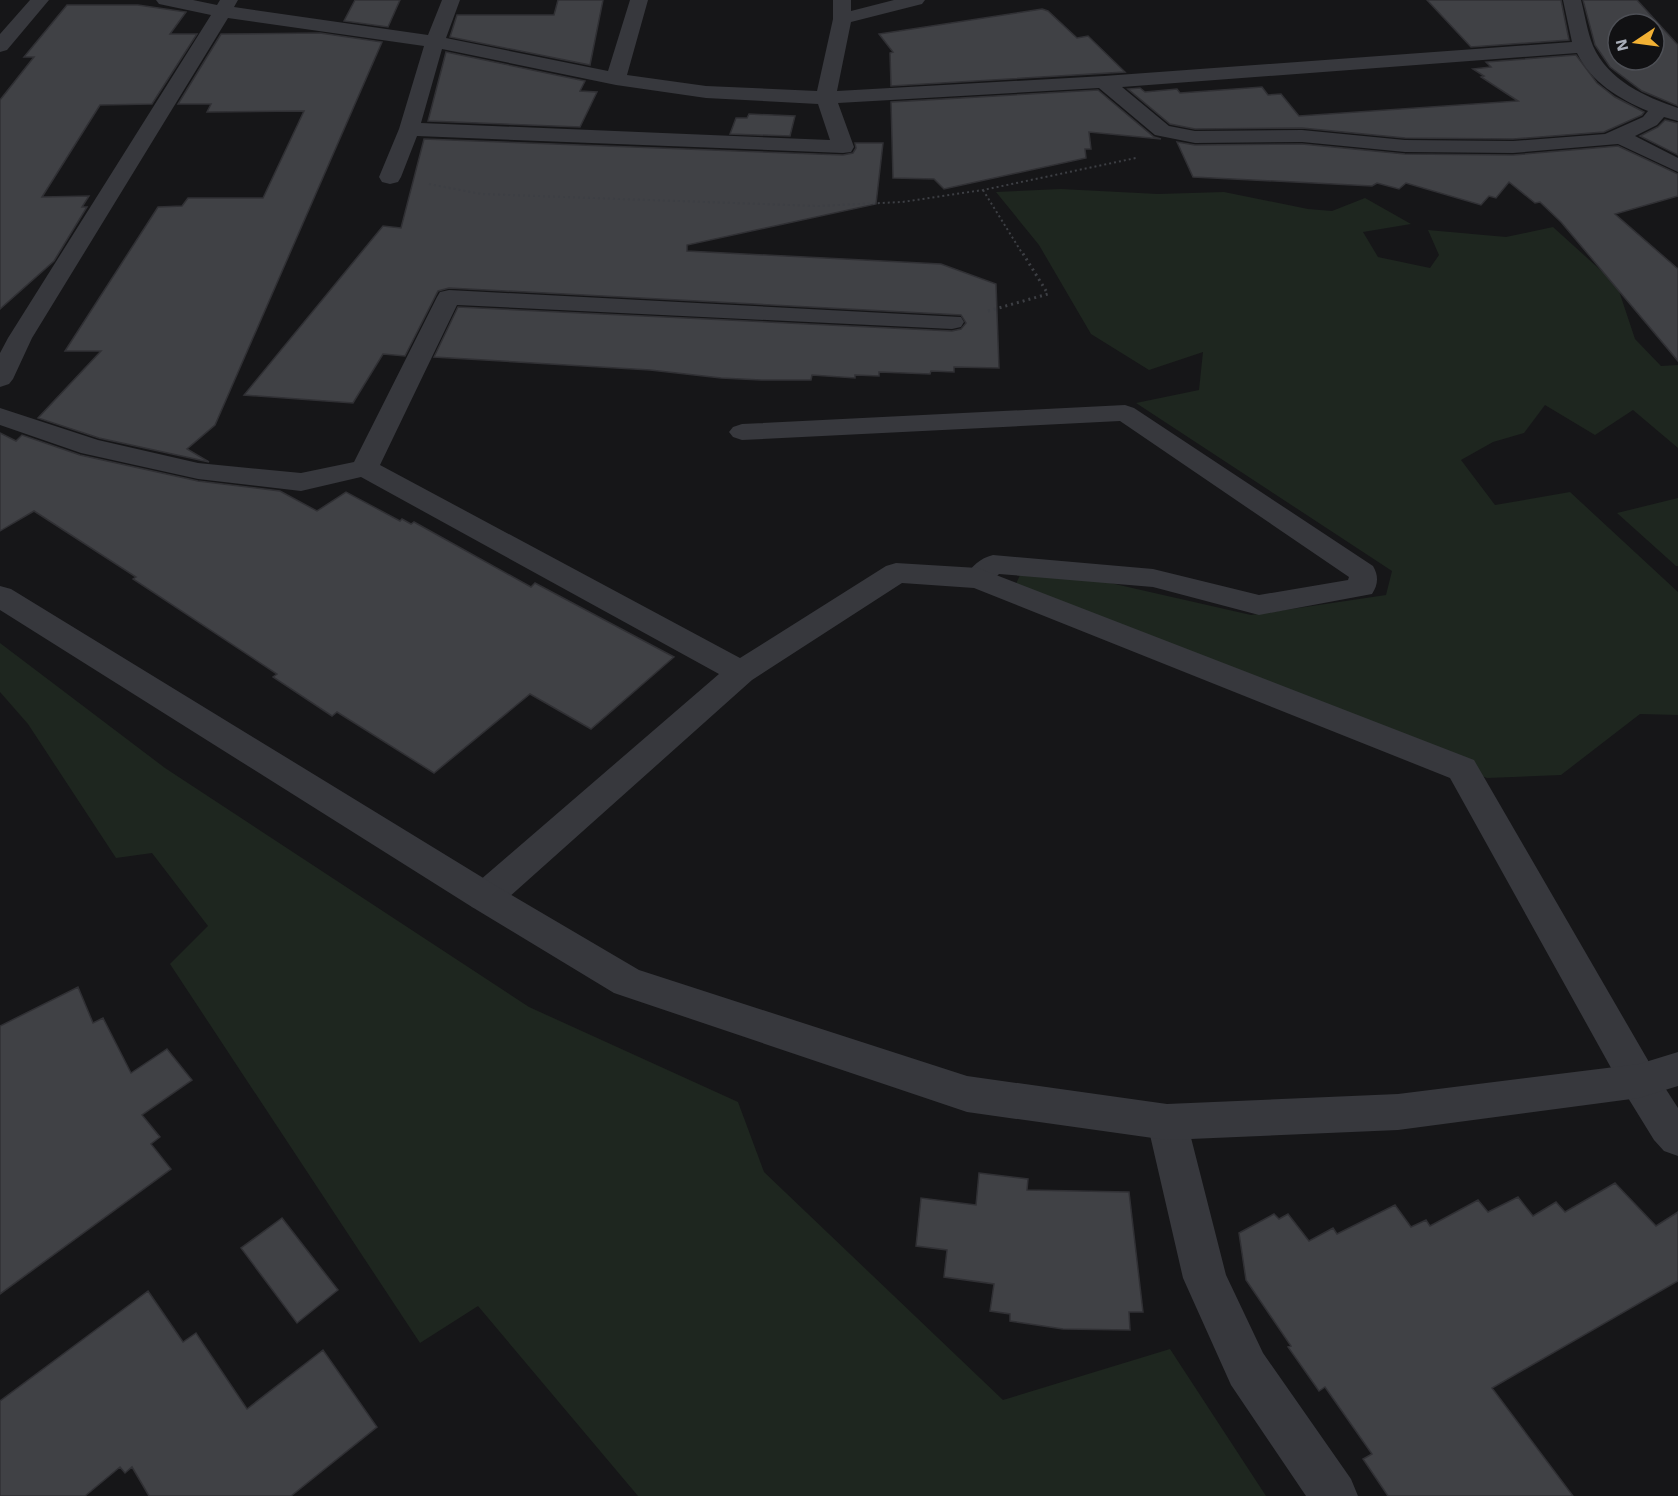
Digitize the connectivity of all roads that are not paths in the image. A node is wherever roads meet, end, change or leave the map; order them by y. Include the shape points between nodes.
1 (40, 0) edge
2 (165, 0) edge
3 (451, 0) edge
4 (639, 0) edge
5 (916, 0) edge
6 (1572, 0) edge
7 (225, 6) edge
8 (842, 9) edge
9 (435, 42) junction
10 (0, 46) edge
11 (1584, 47) junction
12 (616, 79) junction
13 (1104, 82) junction
14 (826, 98) junction
15 (1669, 112) edge
16 (409, 129) junction
17 (1619, 136) junction
18 (1678, 166) edge
19 (390, 177) road end
20 (952, 322) road end
21 (0, 379) edge
22 (0, 416) edge
23 (742, 432) dead end
24 (365, 468) junction
25 (978, 578) junction
26 (0, 596) edge
27 (741, 672) junction
28 (485, 897) junction
29 (1678, 1069) edge
30 (1639, 1081) junction
31 (1167, 1122) junction
32 (1678, 1138) edge
33 (1334, 1496) edge

1 - 10 street
2 - 7 street
3 - 9 street
4 - 12 street
5 - 8 street
6 - 11 street
7 - 9 street
7 - 21 street via 20,338
8 - 14 street
9 - 12 street
9 - 16 street
11 - 13 street
11 - 15 street via 1599,72 1632,96
12 - 14 street via 706,92
13 - 14 street
13 - 17 street via 1162,131 1196,137 1302,136 1405,146 1513,147
14 - 16 street via 843,147
15 - 17 street
16 - 19 street
17 - 18 street
20 - 24 street via 449,297
22 - 24 street via 91,447 198,471 301,482
23 - 25 lane via 1125,413 1364,573 1362,587 1259,605 1153,578 993,564
24 - 27 street
25 - 27 street via 896,573
25 - 30 street via 1462,769
26 - 28 street
27 - 28 street
28 - 31 street via 627,982 967,1094
29 - 30 street
30 - 31 street via 1398,1112
30 - 32 street
31 - 33 street via 1205,1278 1247,1369

